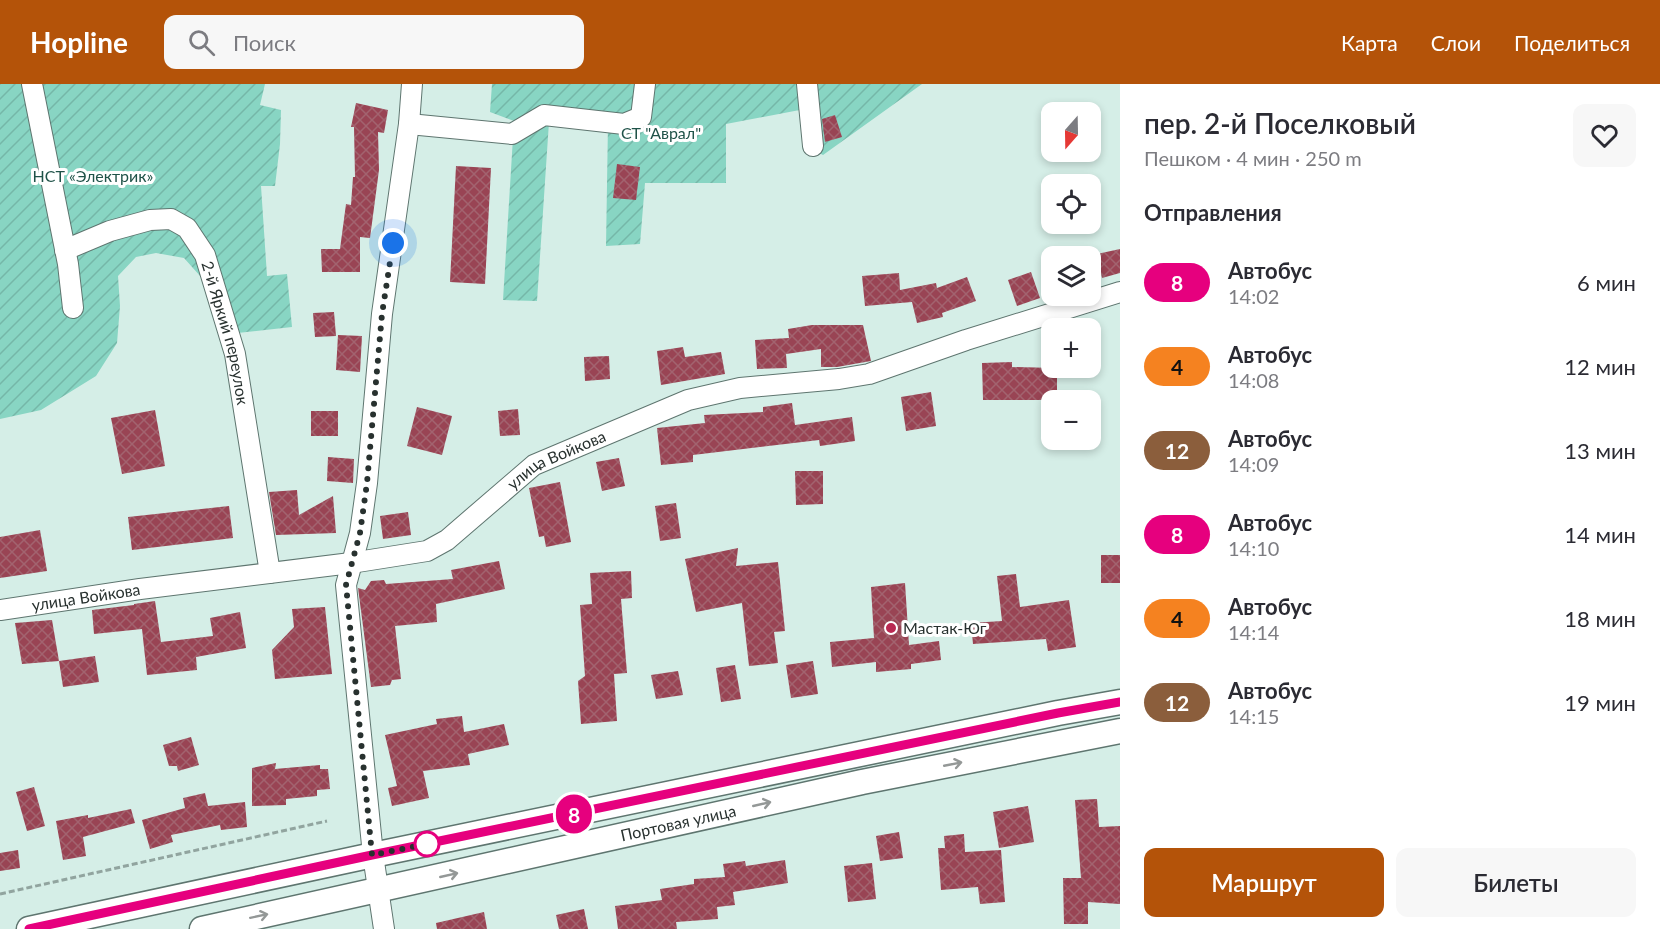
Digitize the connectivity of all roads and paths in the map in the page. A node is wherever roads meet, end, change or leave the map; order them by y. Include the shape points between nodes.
1 (32, 84) edge
2 (412, 84) edge
3 (645, 84) edge
4 (807, 84) edge
5 (409, 124) junction
6 (813, 146) dead end
7 (65, 250) junction
8 (1120, 292) edge
9 (73, 308) dead end
10 (351, 563) junction
11 (270, 573) junction
12 (0, 609) edge
13 (1120, 702) edge
14 (1120, 731) edge
15 (327, 821) dead end
16 (372, 855) junction
17 (378, 891) junction
18 (0, 894) edge
19 (28, 929) edge
20 (202, 929) edge
21 (384, 929) edge

1 - 7 street
2 - 5 street
3 - 5 street via 641,117 624,124 544,115 512,134
4 - 6 street
5 - 10 street via 382,314 367,483
7 - 9 street
7 - 11 street, 2-й Яркий переулок via 110,231 150,220 171,219 187,228 205,255 235,354
8 - 10 street, улица Войкова via 869,374 740,388 688,400 534,465 447,540 427,551
10 - 11 street, улица Войкова
10 - 16 street via 346,585
11 - 12 street, улица Войкова
13 - 16 main road, Портовая улица
17 -> 14 main road, Портовая улица via 862,782
15 - 18 path
16 - 17 street
16 - 19 main road, Портовая улица
20 -> 17 main road, Портовая улица
17 - 21 street

